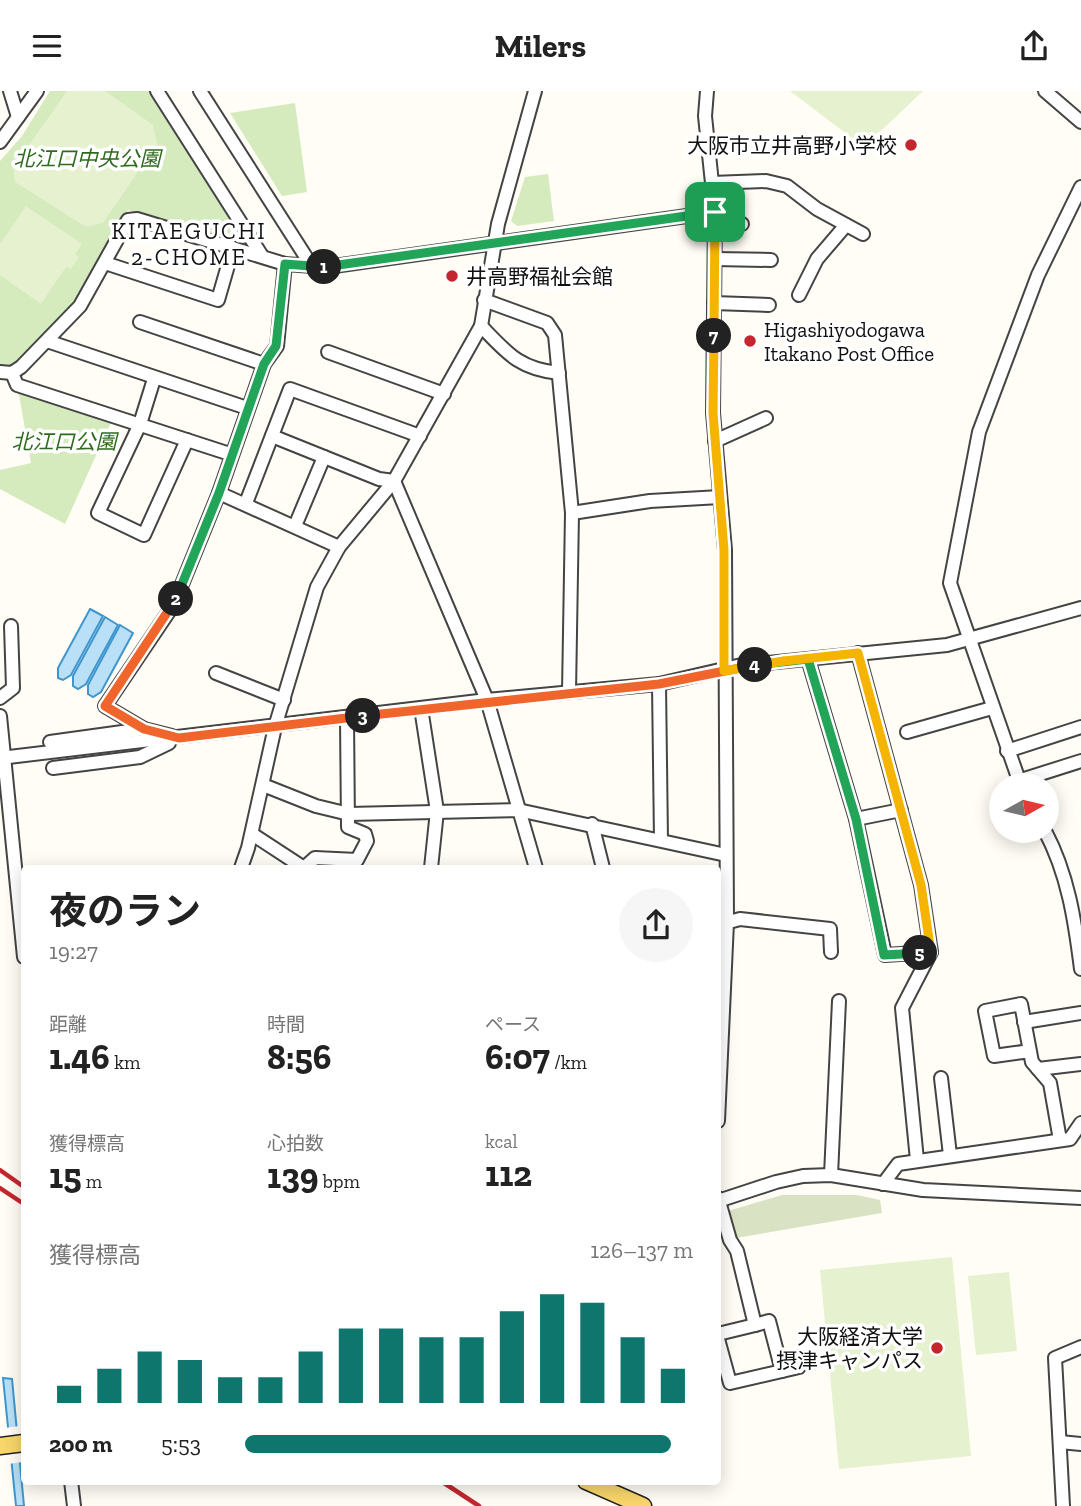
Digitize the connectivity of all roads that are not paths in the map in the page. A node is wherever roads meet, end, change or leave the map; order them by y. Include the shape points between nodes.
1 (37, 91) edge
2 (157, 91) edge
3 (200, 91) edge
4 (535, 91) edge
5 (707, 91) edge
6 (1045, 91) edge
7 (10, 95) edge
8 (0, 111) edge
9 (18, 117) junction
10 (1081, 122) edge
11 (0, 142) edge
12 (712, 183) junction
13 (1081, 187) edge
14 (715, 218) junction
15 (742, 224) dead end
16 (846, 225) junction
17 (863, 234) dead end
18 (494, 243) junction
19 (233, 248) junction
20 (262, 256) junction
21 (715, 259) junction
22 (771, 260) dead end
23 (105, 263) junction
24 (285, 264) junction
25 (313, 268) junction
26 (799, 295) dead end
27 (484, 300) junction
28 (714, 303) junction
29 (769, 305) dead end
30 (140, 322) dead end
31 (481, 325) junction
32 (47, 341) junction
33 (328, 352) dead end
34 (264, 364) junction
35 (6, 372) edge
36 (559, 373) junction
37 (154, 379) junction
38 (444, 394) junction
39 (247, 408) junction
40 (766, 418) dead end
41 (140, 424) junction
42 (272, 436) junction
43 (420, 436) junction
44 (187, 440) junction
45 (715, 441) junction
46 (230, 454) junction
47 (324, 457) junction
48 (394, 481) junction
49 (219, 493) junction
50 (720, 497) junction
51 (246, 503) junction
52 (572, 513) junction
53 (295, 526) junction
54 (339, 547) junction
55 (1081, 608) edge
56 (11, 626) dead end
57 (967, 639) junction
58 (858, 653) junction
59 (808, 659) junction
60 (724, 671) junction
61 (216, 673) dead end
62 (659, 684) junction
63 (569, 692) junction
64 (0, 698) edge
65 (284, 700) junction
66 (487, 700) junction
67 (421, 708) junction
68 (992, 708) junction
69 (0, 716) edge
70 (346, 718) junction
71 (275, 727) junction
72 (1081, 727) edge
73 (144, 729) junction
74 (907, 732) dead end
75 (179, 738) junction
76 (50, 742) dead end
77 (1007, 751) junction
78 (3, 758) edge
79 (1081, 761) edge
80 (53, 768) dead end
81 (1015, 773) edge
82 (1047, 773) edge
83 (262, 785) junction
84 (518, 810) junction
85 (901, 810) junction
86 (437, 811) junction
87 (348, 814) junction
88 (856, 819) junction
89 (592, 824) junction
90 (251, 834) junction
91 (661, 839) junction
92 (1051, 843) edge
93 (726, 855) junction
94 (242, 865) edge
95 (299, 865) edge
96 (307, 865) edge
97 (431, 865) edge
98 (535, 865) edge
99 (602, 865) edge
100 (722, 924) edge
101 (21, 929) edge
102 (831, 952) dead end
103 (931, 953) junction
104 (1081, 969) edge
105 (721, 978) edge
106 (839, 1001) dead end
107 (1081, 1013) edge
108 (1024, 1022) junction
109 (1030, 1051) junction
110 (1081, 1064) edge
111 (1038, 1069) junction
112 (941, 1078) dead end
113 (1081, 1123) edge
114 (1060, 1140) junction
115 (950, 1155) junction
116 (917, 1160) junction
117 (831, 1175) junction
118 (883, 1184) junction
119 (1081, 1198) edge
120 (721, 1199) edge
121 (721, 1208) edge
122 (755, 1325) junction
123 (721, 1332) edge
124 (1081, 1347) edge
125 (721, 1356) edge
126 (799, 1367) dead end
127 (782, 1371) junction
128 (1060, 1442) junction
129 (21, 1443) edge
130 (1081, 1444) edge
131 (0, 1446) edge
132 (71, 1485) edge
133 (595, 1485) edge
134 (74, 1506) edge
135 (643, 1506) edge
136 (1063, 1506) edge

1 - 9 street
2 - 20 street
3 - 25 street
4 - 18 street
5 - 12 street
6 - 10 street
7 - 8 street
7 - 9 street
9 - 11 street
12 - 14 street
12 - 16 street via 766,181 787,186
13 - 57 street via 1038,275 979,432 950,583
14 - 15 street
14 - 18 street
14 - 21 street
16 - 17 street
16 - 26 street via 817,259
18 - 25 street
18 - 27 street
19 - 20 street
19 - 23 street via 128,220
19 - 23 street via 218,300
20 - 24 street
21 - 22 street
21 - 28 street
23 - 32 street via 80,306
24 - 25 street
24 - 34 street via 276,346
27 - 31 street
27 - 36 street via 547,323 555,335
28 - 29 street
28 - 45 street
30 - 34 street
31 - 36 street via 514,360 536,371
31 - 38 street
32 - 35 street
32 - 37 street
33 - 38 street
34 - 39 street
35 - 41 street via 17,385
36 - 52 street
37 - 39 street
37 - 41 street
38 - 43 street
39 - 46 street
40 - 45 street
41 - 44 street
41 - 44 street via 98,513 144,535
42 - 43 street via 290,389
42 - 47 street
42 - 51 street
43 - 48 street
44 - 46 street
45 - 50 street
46 - 49 street
47 - 48 street
47 - 53 street
48 - 54 street
48 - 66 street
49 - 51 street
49 - 73 street via 174,604 105,706
50 - 52 street via 650,501
50 - 60 street
51 - 53 street
52 - 63 street
53 - 54 street
54 - 65 street via 317,587
55 - 57 street
56 - 64 street via 13,688
57 - 58 street
57 - 68 street
58 - 59 street
58 - 85 street
59 - 60 street
59 - 88 street
60 - 62 street
60 - 93 street
61 - 65 street
62 - 63 street
62 - 91 street
63 - 66 street
65 - 71 street
66 - 67 street
66 - 84 street
67 - 70 street
67 - 86 street
68 - 74 street
68 - 77 street
69 - 78 street
70 - 71 street
70 - 87 street
71 - 75 street
71 - 83 street
72 - 77 street
73 - 75 street
73 - 76 street
75 - 78 street
75 - 80 street via 140,757
77 - 81 street
78 - 101 street
79 - 82 street
83 - 87 street
83 - 90 street
84 - 86 street
84 - 89 street
84 - 98 street
85 - 88 street
85 - 103 street via 921,885
86 - 87 street
86 - 97 street
87 - 96 street via 348,827 365,834 367,841 358,860 315,858
88 - 103 street via 884,955
89 - 91 street
89 - 99 street
90 - 94 street
90 - 95 street
91 - 93 street
92 - 104 street via 1075,920
93 - 100 street
100 - 102 street via 740,919 830,929
100 - 105 street
103 - 116 street via 902,1007
106 - 117 street
107 - 108 street
108 - 109 street
108 - 109 street via 1021,1004 985,1011 994,1056
109 - 111 street
110 - 111 street
111 - 114 street via 1050,1083
112 - 115 street
113 - 114 street via 1070,1139
114 - 115 street
115 - 116 street
116 - 118 street via 898,1164
117 - 118 street
117 - 120 street via 803,1176
118 - 119 street
121 - 122 street
122 - 123 street
122 - 127 street via 769,1321
124 - 128 street via 1055,1358
125 - 127 street via 726,1385
126 - 127 street
128 - 130 street
128 - 136 street
129 - 131 main road
132 - 134 street
133 - 135 main road

